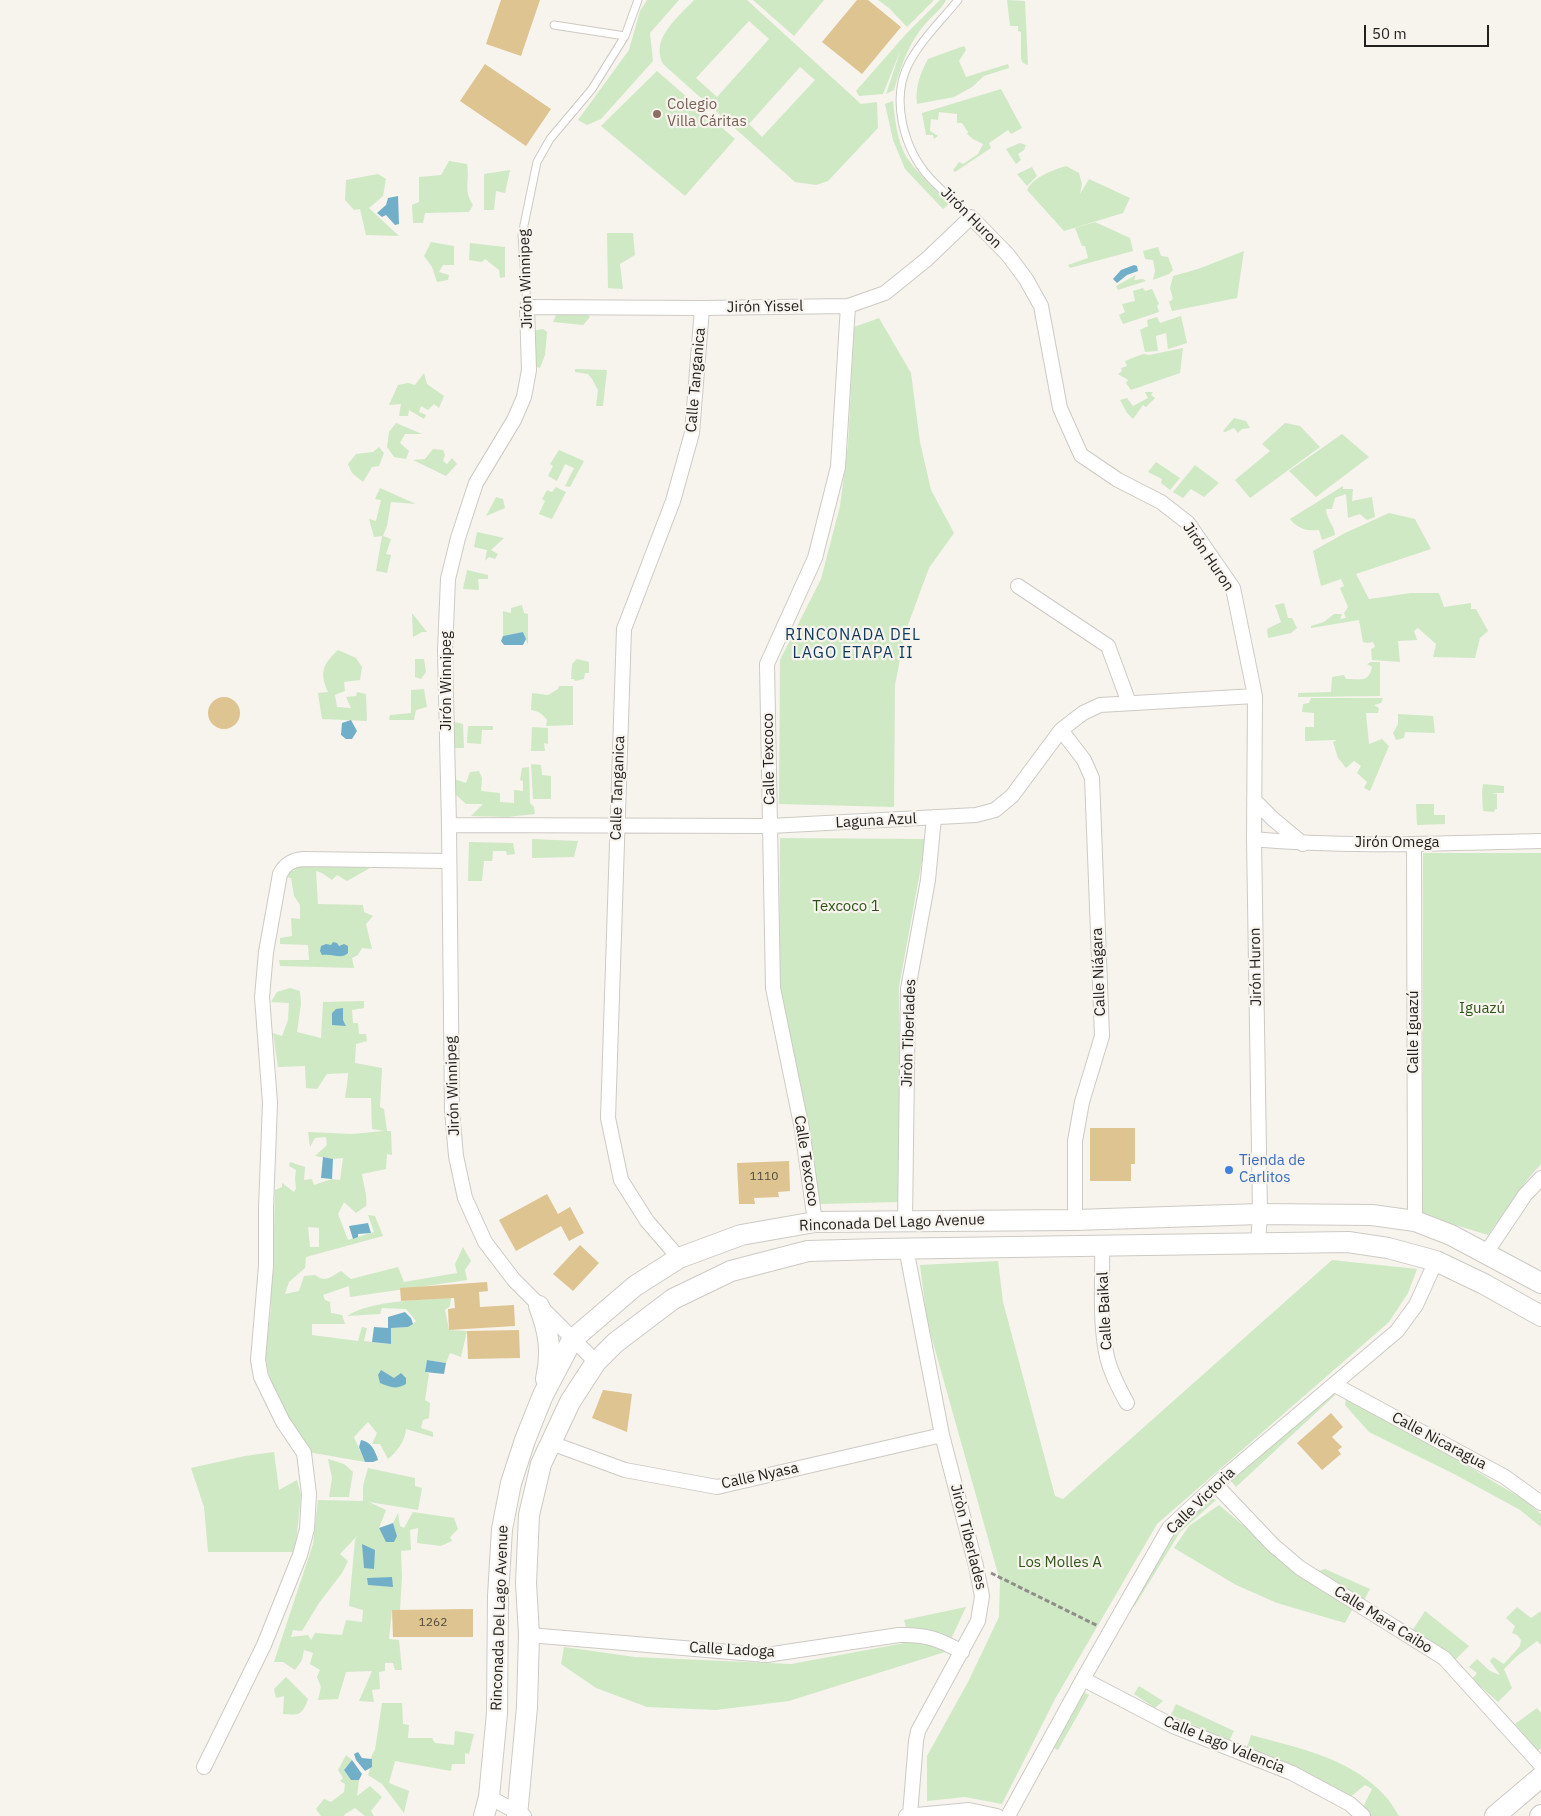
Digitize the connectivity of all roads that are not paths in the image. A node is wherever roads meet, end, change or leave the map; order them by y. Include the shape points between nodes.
1 (638, 0) edge
2 (958, 0) edge
3 (554, 26) dead end
4 (625, 36) junction
5 (970, 217) junction
6 (848, 306) junction
7 (527, 307) junction
8 (702, 308) junction
9 (1018, 586) dead end
10 (1255, 696) junction
11 (1129, 703) junction
12 (1061, 730) junction
13 (1254, 800) junction
14 (934, 818) junction
15 (617, 825) junction
16 (450, 826) junction
17 (770, 826) junction
18 (1254, 839) junction
19 (1541, 841) edge
20 (1303, 844) junction
21 (1414, 844) junction
22 (450, 861) junction
23 (1541, 1178) edge
24 (1260, 1214) junction
25 (905, 1220) junction
26 (1076, 1220) junction
27 (1415, 1221) junction
28 (815, 1222) junction
29 (1258, 1243) junction
30 (1102, 1245) junction
31 (906, 1248) junction
32 (1486, 1253) junction
33 (680, 1258) junction
34 (1436, 1261) junction
35 (1541, 1283) edge
36 (539, 1306) junction
37 (1541, 1316) edge
38 (572, 1340) junction
39 (596, 1362) junction
40 (1334, 1385) junction
41 (543, 1395) junction
42 (1127, 1403) dead end
43 (942, 1435) junction
44 (550, 1443) junction
45 (1216, 1485) junction
46 (1541, 1503) edge
47 (529, 1635) junction
48 (962, 1652) junction
49 (1083, 1679) junction
50 (1541, 1765) edge
51 (204, 1767) dead end
52 (1541, 1777) edge
53 (489, 1796) junction
54 (967, 1813) edge
55 (520, 1815) edge
56 (908, 1815) edge
57 (484, 1816) edge
58 (997, 1816) edge
59 (1008, 1816) edge
60 (1363, 1816) edge
61 (1495, 1816) edge

1 - 4 lane, Jirón Winnipeg
2 - 5 lane, Jirón Huron via 924,38 908,65 901,92 901,120 911,148 928,176
3 - 4 lane
4 - 7 lane, Jirón Winnipeg via 592,89 550,139 537,162 522,235
5 - 6 street, Jirón Yissel via 927,260 885,294
5 - 10 street, Jirón Huron via 1008,255 1041,306 1060,408 1081,455 1118,480 1161,502 1188,524 1233,588
6 - 8 street, Jirón Yissel
6 - 17 street, Calle Texcoco via 838,467 815,558 767,664
7 - 8 street, Jirón Yissel
7 - 16 street, Jirón Winnipeg via 529,370 524,397 476,483 448,579 446,651
8 - 15 street, Calle Tanganica via 692,433 672,501 624,629
9 - 11 street via 1108,646
10 - 11 street, Laguna Azul
10 - 13 street, Jirón Huron
11 - 12 street, Laguna Azul via 1100,705
12 - 14 street, Laguna Azul via 1012,796 995,810
12 - 26 street, Calle Niágara via 1084,760 1092,778 1102,1036 1082,1102 1075,1140
13 - 18 street, Jirón Huron
13 - 20 street
14 - 17 street, Laguna Azul
14 - 25 street, Jiròn Tiberlades via 928,880 908,988
15 - 16 street, Laguna Azul
15 - 17 street, Laguna Azul
15 - 33 street, Calle Tanganica via 608,1118 621,1180 647,1221
16 - 22 street, Jirón Winnipeg
17 - 28 street, Calle Texcoco via 774,988 802,1129
18 - 20 street, Jirón Omega
18 - 24 street, Jirón Huron
19 - 21 street, Jirón Omega
20 - 21 street, Jirón Omega
21 - 27 street, Calle Iguazú
22 - 36 street, Jirón Winnipeg via 452,1112 456,1156 465,1198 484,1242
22 - 51 street via 303,859 291,861 280,874 266,952 262,997 270,1103 266,1266 258,1360 261,1377 283,1422 304,1453 310,1494 307,1529 300,1555 264,1645
23 - 32 street via 1525,1195
24 - 26 street, Rinconada Del Lago Avenue
24 - 27 street, Rinconada Del Lago Avenue via 1372,1214
24 - 29 street, Jirón Huron
25 - 26 street, Rinconada Del Lago Avenue
25 - 28 street, Rinconada Del Lago Avenue
27 - 32 street, Rinconada Del Lago Avenue
28 - 33 street, Rinconada Del Lago Avenue via 741,1235
29 - 30 street, Rinconada Del Lago Avenue
29 - 34 street, Rinconada Del Lago Avenue via 1348,1242 1388,1248
30 - 31 street, Rinconada Del Lago Avenue
30 - 42 street, Calle Baikal via 1103,1333 1114,1380
31 - 39 street, Rinconada Del Lago Avenue via 808,1251 731,1271 673,1299 615,1343
31 - 43 street, Jiròn Tiberlades
32 - 35 street, Rinconada Del Lago Avenue
33 - 38 street, Rinconada Del Lago Avenue via 635,1286
34 - 37 street, Rinconada Del Lago Avenue
34 - 40 street, Calle Victoria via 1416,1305 1397,1331
36 - 38 street, Jirón Winnipeg
36 - 41 street via 550,1349
38 - 39 street, Jirón Winnipeg
38 - 41 street, Rinconada Del Lago Avenue
39 - 44 street, Rinconada Del Lago Avenue via 570,1402
40 - 45 street, Calle Victoria
40 - 46 street, Calle Nicaragua via 1505,1477
41 - 53 street, Rinconada Del Lago Avenue via 511,1483 502,1529 496,1713
43 - 44 street, Calle Nyasa via 717,1487 625,1470
43 - 48 street, Jiròn Tiberlades via 982,1596 978,1621
44 - 47 street, Rinconada Del Lago Avenue via 541,1464 529,1514 526,1583
45 - 49 street, Calle Victoria via 1169,1528
45 - 50 street, Calle Mara Caibo via 1273,1545 1300,1568 1444,1658
47 - 48 street, Calle Ladoga via 766,1655 918,1634 941,1640
47 - 55 street, Rinconada Del Lago Avenue
48 - 56 street, Jiròn Tiberlades via 918,1731
49 - 59 street, Calle Victoria
49 - 60 street, Calle Lago Valencia via 1173,1726 1292,1773 1350,1804
52 - 61 street
53 - 55 street
53 - 57 street, Rinconada Del Lago Avenue
54 - 56 street
54 - 58 street

